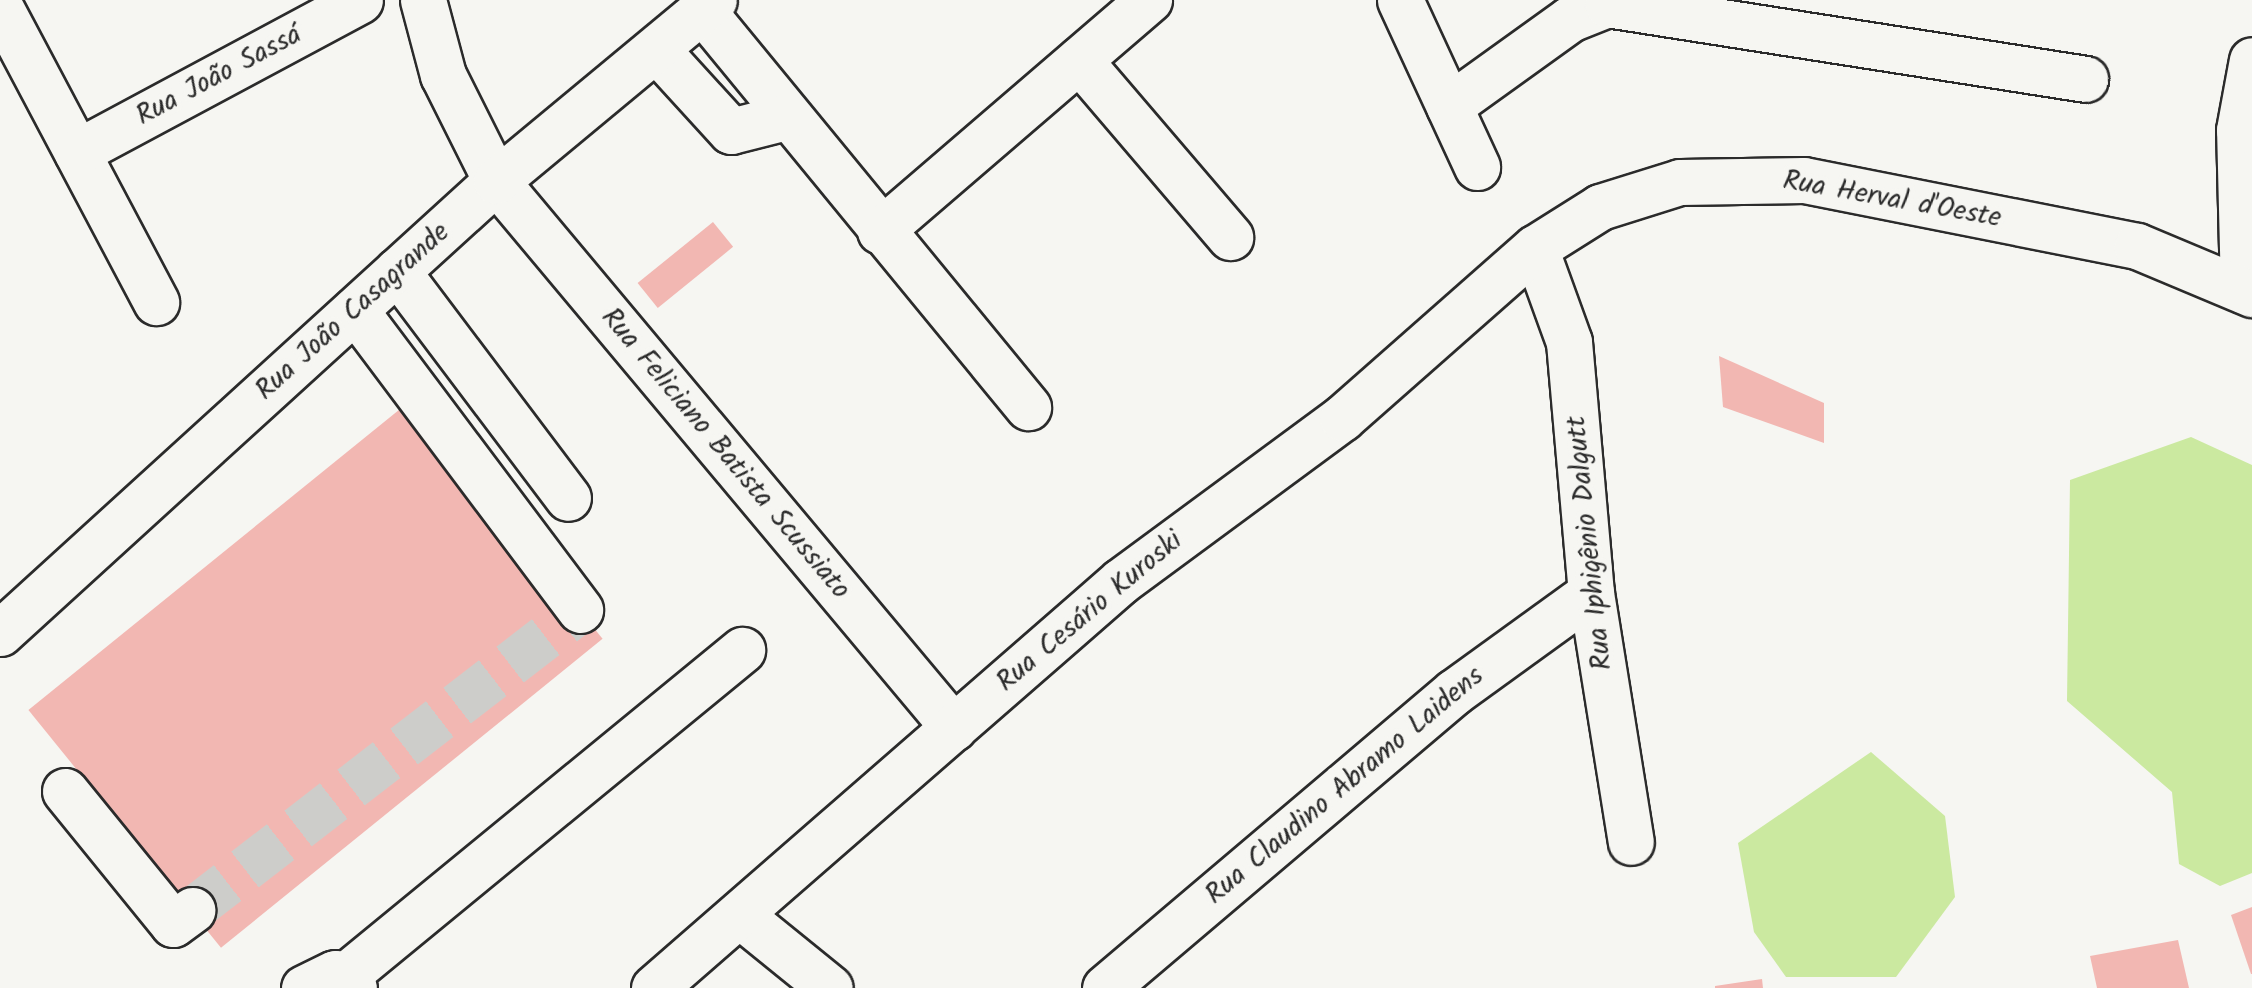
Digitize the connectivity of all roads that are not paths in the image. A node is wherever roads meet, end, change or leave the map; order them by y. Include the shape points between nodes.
1 (360, 0) edge
2 (423, 0) edge
3 (1149, 0) edge
4 (1400, 0) edge
5 (708, 5) edge
6 (0, 7) edge
7 (1687, 7) edge
8 (656, 48) junction
9 (1079, 60) junction
10 (2252, 60) edge
11 (2084, 79) dead end
12 (1449, 106) junction
13 (786, 117) junction
14 (77, 152) junction
15 (1477, 166) dead end
16 (496, 181) junction
17 (880, 231) junction
18 (1230, 237) dead end
19 (1535, 248) junction
20 (397, 271) junction
21 (2248, 292) edge
22 (156, 302) dead end
23 (354, 310) junction
24 (1028, 408) dead end
25 (568, 498) dead end
26 (1591, 593) junction
27 (580, 610) dead end
28 (0, 633) edge
29 (742, 650) dead end
30 (954, 728) junction
31 (65, 790) dead end
32 (1632, 842) dead end
33 (192, 910) dead end
34 (740, 916) junction
35 (334, 984) edge
36 (654, 988) edge
37 (830, 988) edge
38 (1105, 988) edge

1 - 14 street, Rua João Sassá
2 - 16 street, Rua Feliciano Batista Scussiato via 443,75
3 - 9 street
4 - 12 street
5 - 8 street, Rua João Casagrande
5 - 13 street
6 - 14 street
7 - 11 street
7 - 12 street via 1588,9
8 - 13 street via 730,131
8 - 16 street, Rua João Casagrande
9 - 17 street
9 - 18 street
10 - 21 street via 2238,130
12 - 15 street
13 - 17 street
14 - 22 street
16 - 20 street, Rua João Casagrande
16 - 30 street, Rua Feliciano Batista Scussiato
17 - 24 street
19 - 21 street, Rua Herval d'Oeste via 1640,191 1766,177 2137,246
19 - 26 street, Rua Iphigênio Dalgutt via 1569,342
19 - 30 street, Rua Cesário Kuroski via 1368,397 1121,581
20 - 23 street, Rua João Casagrande
20 - 25 street
23 - 27 street
23 - 28 street, Rua João Casagrande
26 - 32 street, Rua Iphigênio Dalgutt
26 - 38 street, Rua Claudino Abramo Laidens via 1454,692
29 - 35 street
30 - 34 street, Rua Cesário Kuroski
31 - 33 street via 173,924
34 - 36 street, Rua Cesário Kuroski
34 - 37 street

